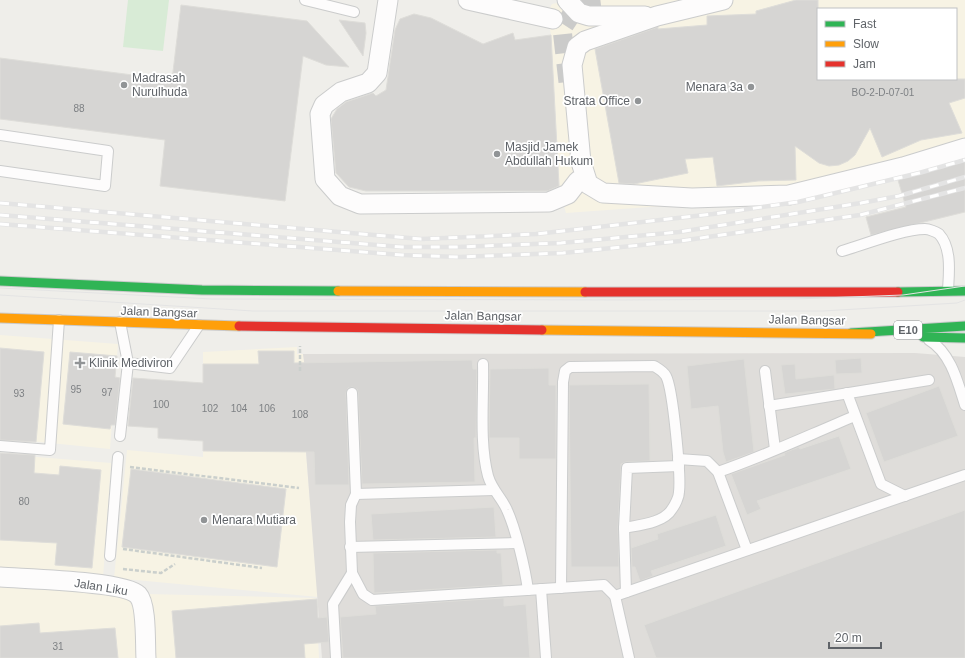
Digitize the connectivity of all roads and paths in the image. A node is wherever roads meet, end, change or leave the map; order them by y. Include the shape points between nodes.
1 (305, 0) edge
2 (388, 0) edge
3 (468, 0) edge
4 (723, 0) edge
5 (575, 1) edge
6 (354, 12) dead end
7 (657, 16) junction
8 (553, 19) dead end
9 (0, 135) edge
10 (965, 148) edge
11 (0, 171) edge
12 (578, 181) dead end
13 (842, 251) dead end
14 (0, 281) edge
15 (948, 290) junction
16 (965, 291) edge
17 (0, 318) edge
18 (59, 320) junction
19 (120, 322) junction
20 (199, 325) junction
21 (965, 326) edge
22 (851, 333) junction
23 (924, 337) junction
24 (965, 338) edge
25 (300, 346) dead end
26 (128, 363) junction
27 (483, 364) dead end
28 (765, 370) dead end
29 (300, 371) dead end
30 (929, 380) dead end
31 (352, 393) dead end
32 (847, 393) junction
33 (965, 405) edge
34 (769, 406) junction
35 (855, 416) junction
36 (120, 436) dead end
37 (0, 446) edge
38 (775, 449) junction
39 (118, 462) joint
40 (679, 463) junction
41 (718, 472) junction
42 (965, 475) edge
43 (299, 488) dead end
44 (494, 490) junction
45 (356, 494) junction
46 (906, 496) junction
47 (624, 528) junction
48 (517, 543) junction
49 (350, 547) junction
50 (747, 550) junction
51 (110, 552) joint
52 (175, 564) dead end
53 (118, 568) dead end
54 (262, 568) dead end
55 (352, 573) junction
56 (0, 577) edge
57 (561, 588) junction
58 (541, 589) junction
59 (528, 590) junction
60 (626, 592) junction
61 (615, 596) junction
62 (146, 658) edge
63 (336, 658) edge
64 (546, 658) edge
65 (629, 658) edge

1 - 6 lane
2 - 12 street via 377,73 368,83 341,92 324,105 320,114 325,179 340,196 360,204 549,202 568,194
3 - 8 street
4 - 7 street
5 - 7 street via 579,13 589,16
7 - 10 street via 585,41 577,48 572,65 581,162 588,184 603,192 692,198 789,195 904,167
9 - 11 lane via 108,151 105,186
13 - 15 lane via 926,229 938,233 945,244 948,258
14 - 15 main road, Jalan Bangsar via 202,290 787,293
15 - 16 main road, Jalan Bangsar
17 - 18 main road, Jalan Bangsar
18 - 19 main road, Jalan Bangsar
18 - 37 lane via 50,450
19 - 20 main road, Jalan Bangsar
19 - 26 lane
20 - 22 main road, Jalan Bangsar
20 - 26 lane via 170,368
21 - 22 main road, E10
22 - 23 main road, Jalan Bangsar
23 - 24 main road, Jalan Bangsar
23 - 33 lane via 937,346 947,358
25 - 29 path
26 - 36 lane
27 - 44 lane via 484,444 488,476
28 - 34 lane
30 - 32 lane
31 - 45 lane
32 - 34 lane
32 - 35 lane
34 - 38 lane
35 - 38 lane
35 - 46 lane via 881,484
38 - 41 lane via 761,457
39 - 43 path
39 - 51 lane
40 - 41 lane via 707,461
40 - 47 lane via 679,493 672,510 658,519
40 - 47 lane via 628,468
40 - 57 lane via 670,393 666,376 661,370 654,366 570,368 565,371
41 - 50 lane
42 - 46 lane
44 - 45 lane
44 - 48 lane via 507,510
45 - 49 lane via 351,505
46 - 50 lane
47 - 60 lane
48 - 49 lane
48 - 59 lane
49 - 55 lane
50 - 60 lane
51 - 54 path
52 - 53 path via 161,573
55 - 59 lane via 363,594 372,600
55 - 63 lane via 332,604
56 - 62 street, Jalan Liku via 106,585 130,590 139,596 143,608
57 - 58 lane
57 - 61 lane via 604,585
58 - 59 lane
58 - 64 lane
60 - 61 lane
61 - 65 lane

